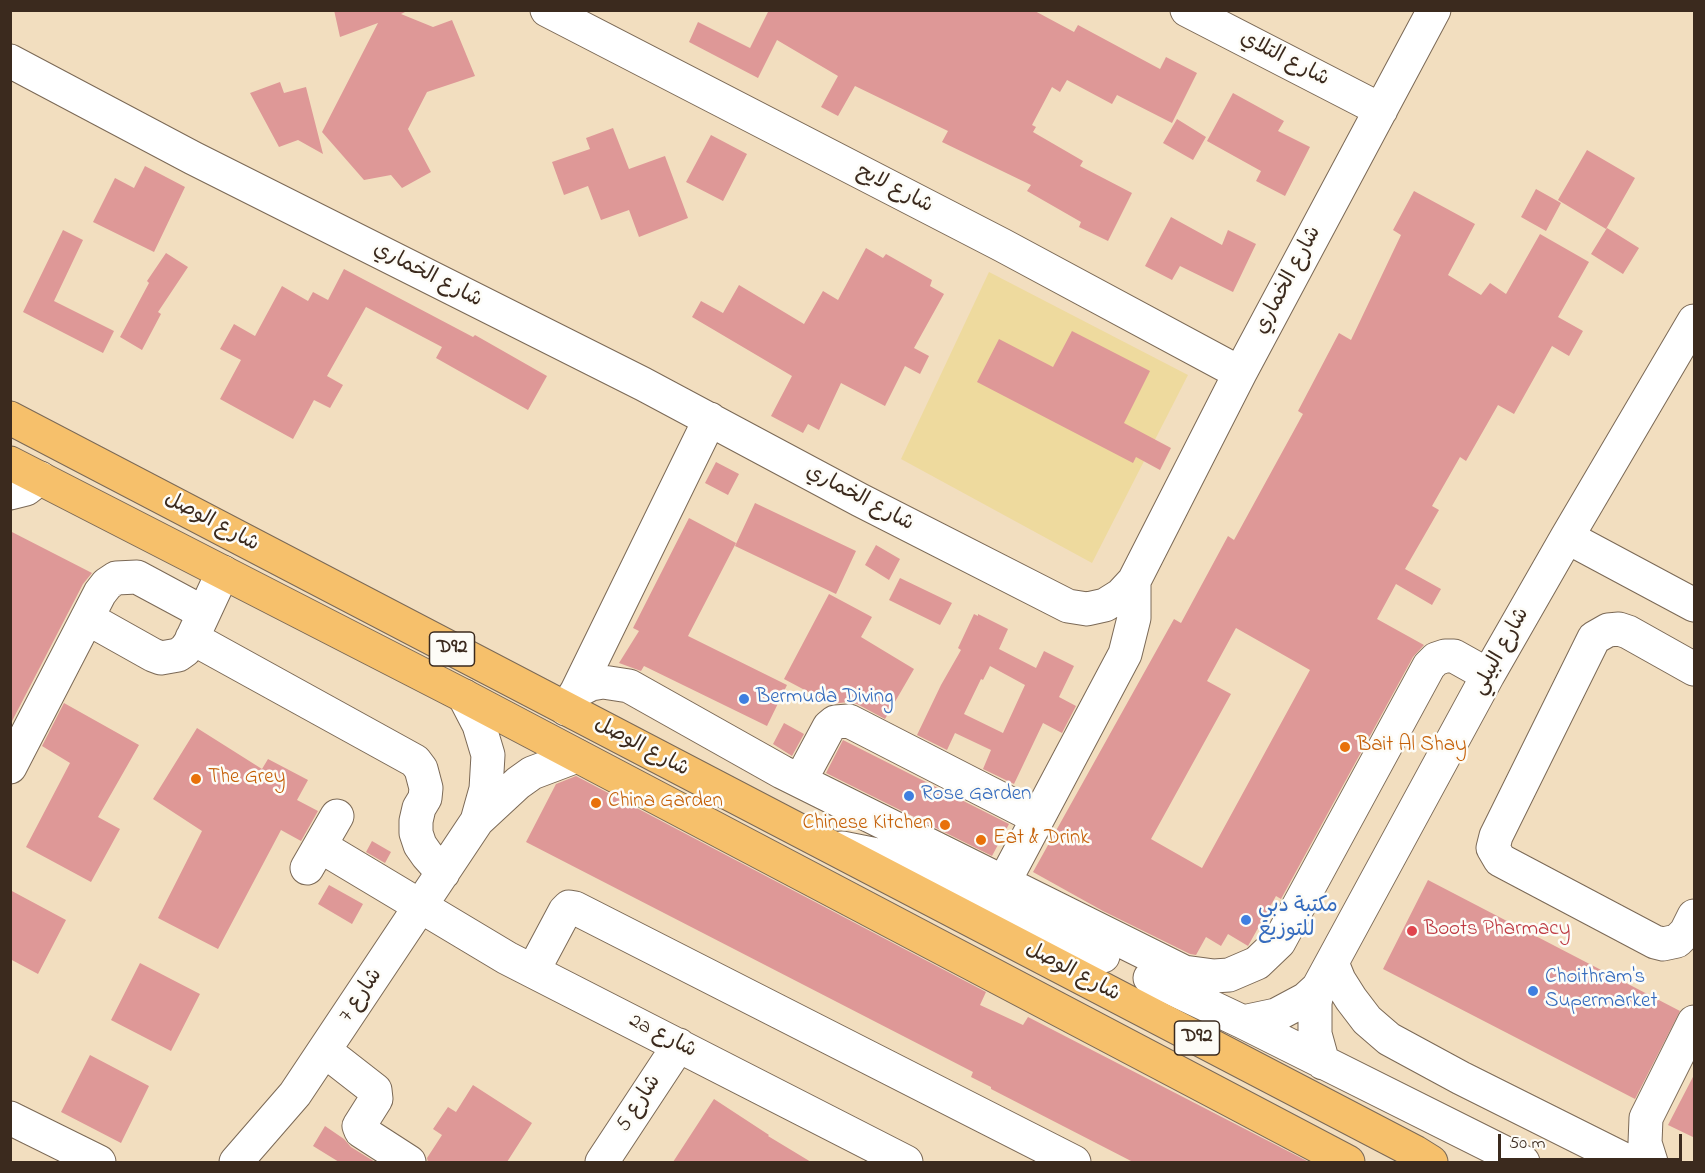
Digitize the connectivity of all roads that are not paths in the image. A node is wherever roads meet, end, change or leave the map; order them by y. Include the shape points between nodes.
1 (547, 10) edge
2 (1187, 10) edge
3 (1434, 10) edge
4 (10, 61) edge
5 (1381, 110) junction
6 (1695, 321) edge
7 (1240, 373) junction
8 (10, 418) edge
9 (710, 419) junction
10 (10, 463) edge
11 (40, 478) junction
12 (10, 493) edge
13 (1567, 537) junction
14 (223, 572) junction
15 (1134, 581) junction
16 (1695, 605) edge
17 (87, 618) junction
18 (198, 625) junction
19 (1695, 669) edge
20 (1488, 675) junction
21 (464, 696) junction
22 (572, 700) junction
23 (577, 756) junction
24 (10, 767) edge
25 (800, 781) junction
26 (337, 816) dead end
27 (1038, 818) junction
28 (477, 821) junction
29 (831, 847) junction
30 (443, 873) junction
31 (1004, 882) junction
32 (421, 907) junction
33 (1695, 916) edge
34 (1116, 950) junction
35 (533, 971) junction
36 (1325, 975) junction
37 (1243, 1022) junction
38 (1695, 1022) edge
39 (679, 1045) junction
40 (325, 1051) junction
41 (1323, 1063) junction
42 (1461, 1078) junction
43 (1398, 1099) junction
44 (10, 1118) edge
45 (1428, 1159) edge
46 (1339, 1160) edge
47 (99, 1162) edge
48 (236, 1162) edge
49 (409, 1162) edge
50 (602, 1162) edge
51 (906, 1162) edge
52 (1074, 1162) edge
53 (1523, 1162) edge
54 (1629, 1162) edge
55 (1651, 1162) edge

1 - 7 street, شارع لايح
2 - 5 street, شارع التلاي
3 - 5 street, شارع الخماري
4 - 9 street, شارع الخماري via 193,158
5 - 7 street, شارع الخماري
6 - 13 street, شارع البيلي
7 - 15 street, شارع الخماري
8 - 22 main road, شارع الوصل / D92
9 - 15 street, شارع الخماري via 1068,606 1087,609 1105,605
9 - 22 street
10 - 11 main road, شارع الوصل / D92
11 - 12 street via 26,489
11 - 14 main road, شارع الوصل / D92
13 - 16 street
13 - 20 street, شارع البيلي
14 - 18 street
14 - 21 main road, شارع الوصل / D92
15 - 27 street via 1134,618 1125,654
17 - 18 street via 161,658 185,650
17 - 18 street via 107,584 116,578 137,576 147,580
17 - 24 street
18 - 30 street via 415,761 426,788 416,833 420,845
19 - 33 street via 1619,629 1594,638 1493,848 1500,860 1655,942 1677,942
20 - 34 street via 1454,656 1436,659 1429,666 1279,942 1257,963 1228,975 1198,975
20 - 36 street, شارع البيلي
21 - 23 main road, شارع الوصل / D92
21 - 28 street, شارع 7 via 488,755 486,789
22 - 25 street via 591,684 629,686
22 - 29 main road, شارع الوصل / D92
23 - 28 street, شارع 7 via 532,773
23 - 46 main road, شارع الوصل / D92
25 - 27 street via 829,727 835,722 849,721
25 - 31 street
26 - 32 street, 2a شارع via 313,857
27 - 31 street
28 - 30 street, شارع 7
29 - 34 street via 868,852 916,866
29 - 45 main road, شارع الوصل / D92
30 - 32 street, شارع 7
31 - 34 street
32 - 35 street, 2a شارع
32 - 40 street, شارع 7
34 - 37 street
35 - 39 street, 2a شارع
35 - 52 street via 565,911 575,908
36 - 37 street, شارع البيلي via 1306,999 1276,1015
36 - 41 street, شارع البيلي via 1314,1011
36 - 42 street via 1339,980 1351,999 1389,1039
37 - 41 street
38 - 55 street via 1646,1118 1645,1143
39 - 50 street, شارع 5
39 - 51 street, 2a شارع
40 - 48 street, شارع 7 via 295,1094
40 - 49 street via 375,1090 376,1099 359,1126 361,1131
41 - 43 street
42 - 43 street
42 - 54 street
43 - 53 street
44 - 47 street

